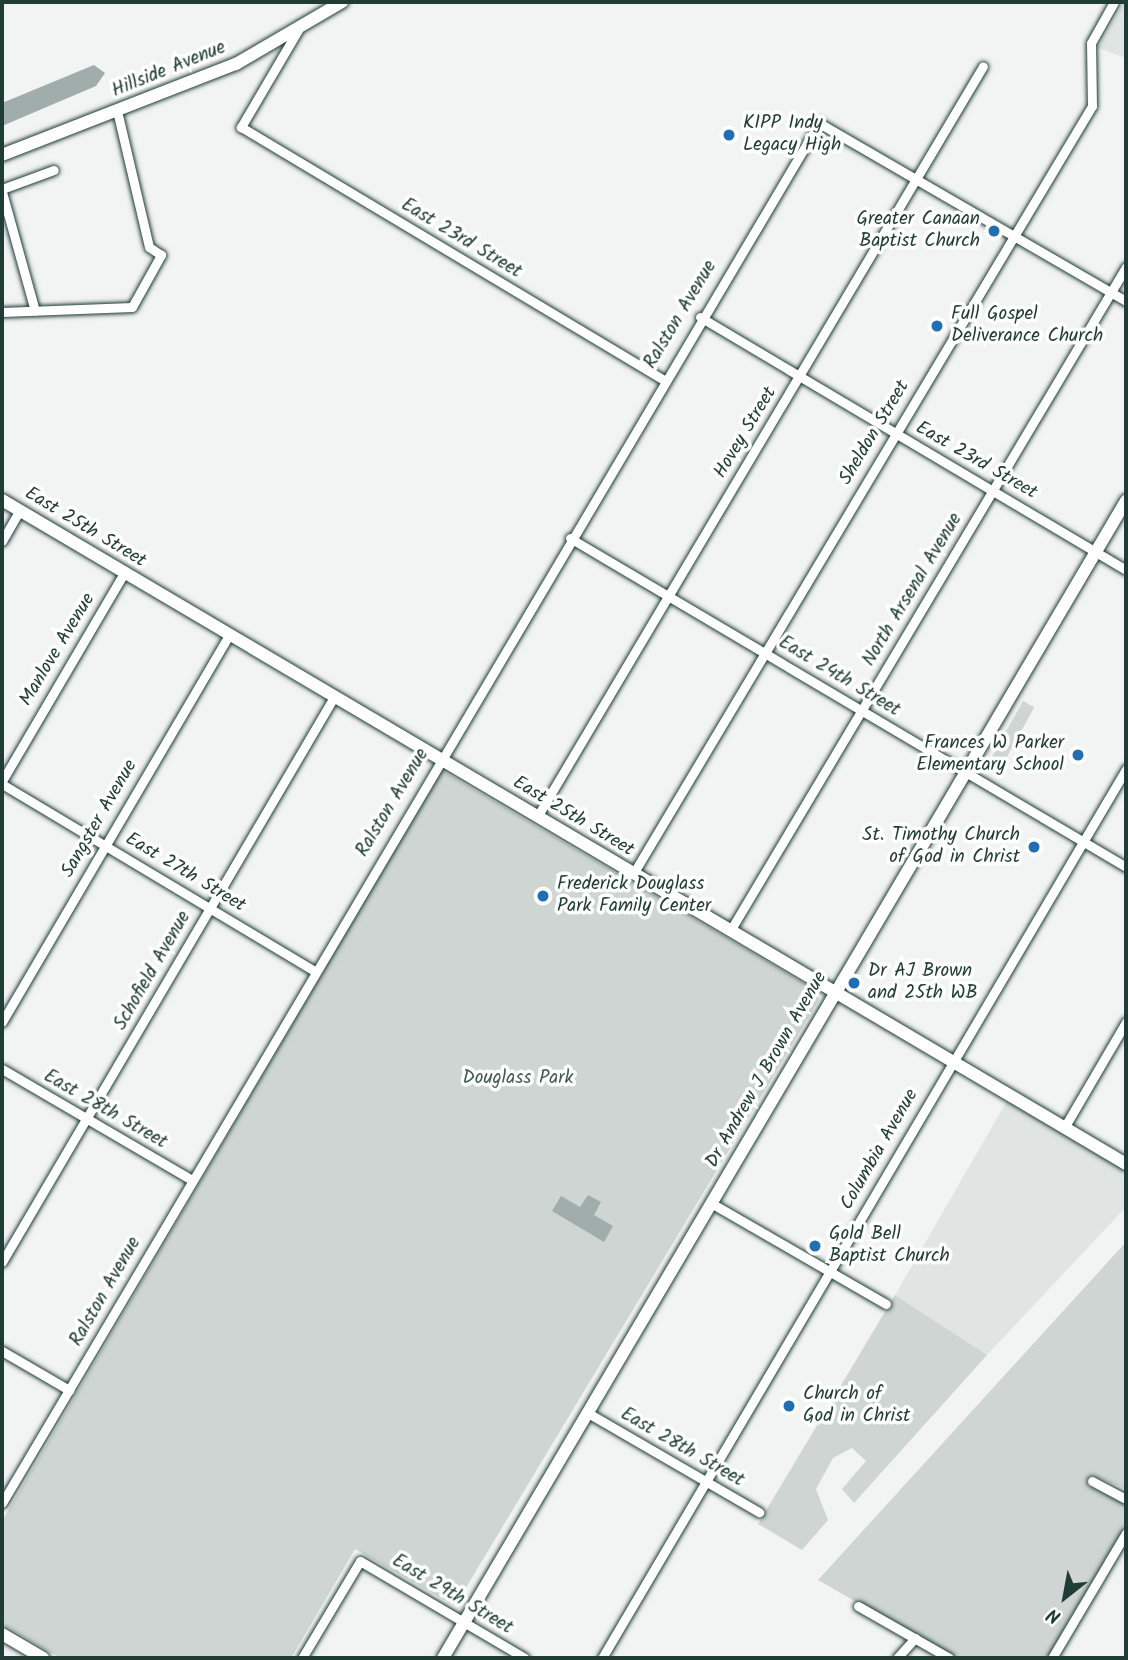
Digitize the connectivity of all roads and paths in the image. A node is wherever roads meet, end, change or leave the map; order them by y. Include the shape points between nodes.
1 (342, 2) edge
2 (1114, 2) edge
3 (299, 28) junction
4 (983, 66) dead end
5 (117, 111) junction
6 (2, 155) edge
7 (54, 170) dead end
8 (919, 179) junction
9 (2, 190) edge
10 (1015, 235) junction
11 (1126, 267) edge
12 (1111, 292) junction
13 (1126, 301) edge
14 (35, 311) junction
15 (2, 312) edge
16 (700, 317) junction
17 (800, 376) junction
18 (663, 380) junction
19 (895, 433) junction
20 (992, 490) junction
21 (2, 500) edge
22 (1126, 501) edge
23 (19, 511) junction
24 (570, 538) junction
25 (2, 541) edge
26 (1096, 552) junction
27 (1126, 570) edge
28 (124, 573) junction
29 (669, 597) junction
30 (229, 635) junction
31 (765, 653) junction
32 (334, 697) junction
33 (862, 710) junction
34 (439, 759) junction
35 (1126, 769) edge
36 (966, 772) junction
37 (2, 782) edge
38 (537, 817) junction
39 (1083, 841) junction
40 (105, 846) junction
41 (1126, 867) edge
42 (633, 874) junction
43 (209, 908) junction
44 (730, 931) junction
45 (314, 971) junction
46 (834, 993) junction
47 (2, 1022) edge
48 (1126, 1022) edge
49 (952, 1063) junction
50 (2, 1069) edge
51 (86, 1119) junction
52 (1065, 1128) junction
53 (1126, 1164) edge
54 (192, 1180) junction
55 (711, 1203) junction
56 (2, 1262) edge
57 (828, 1273) junction
58 (886, 1304) dead end
59 (2, 1351) edge
60 (69, 1390) junction
61 (588, 1413) junction
62 (1092, 1481) dead end
63 (706, 1482) junction
64 (1126, 1499) edge
65 (2, 1503) edge
66 (759, 1512) dead end
67 (1126, 1533) edge
68 (858, 1606) dead end
69 (464, 1623) junction
70 (2, 1634) edge
71 (915, 1639) junction
72 (43, 1658) edge
73 (302, 1658) edge
74 (443, 1658) edge
75 (526, 1658) edge
76 (602, 1658) edge
77 (897, 1658) edge
78 (949, 1658) edge
79 (1052, 1658) edge

1 - 3 street, Hillside Avenue
2 - 10 street, Sheldon Street via 1091,43 1092,106
3 - 5 street, Hillside Avenue via 236,64
3 - 18 street, East 23rd Street via 241,127
4 - 8 street, Hovey Street
5 - 6 street, Hillside Avenue
5 - 14 street via 149,247 161,256 131,307
7 - 9 street
8 - 10 street
8 - 16 street, Ralston Avenue via 819,123
8 - 17 street, Hovey Street
9 - 14 street
10 - 12 street
10 - 19 street, Sheldon Street
11 - 12 street, North Arsenal Avenue
12 - 13 street
12 - 20 street, North Arsenal Avenue
14 - 15 street
16 - 17 street, East 23rd Street
16 - 18 street, Ralston Avenue
17 - 19 street, East 23rd Street
17 - 29 street, Hovey Street
18 - 24 street, Ralston Avenue
19 - 20 street, East 23rd Street
19 - 31 street, Sheldon Street
20 - 26 street, East 23rd Street
20 - 33 street, North Arsenal Avenue
21 - 23 street, East 25th Street
22 - 26 street, Dr Andrew J Brown Avenue
23 - 25 street
23 - 28 street, East 25th Street
24 - 29 street, East 24th Street
24 - 34 street, Ralston Avenue
26 - 27 street, East 23rd Street
26 - 36 street, Dr Andrew J Brown Avenue
28 - 30 street, East 25th Street
28 - 37 street, Manlove Avenue
29 - 31 street, East 24th Street
29 - 38 street, Hovey Street
30 - 32 street, East 25th Street
30 - 40 street, Sangster Avenue
31 - 33 street, East 24th Street
31 - 42 street, Sheldon Street
32 - 34 street, East 25th Street
32 - 43 street, Schofield Avenue
33 - 36 street, East 24th Street
33 - 44 street, North Arsenal Avenue
34 - 38 street, East 25th Street
34 - 45 street, Ralston Avenue
35 - 39 street, Columbia Avenue
36 - 39 street, East 24th Street
36 - 46 street, Dr Andrew J Brown Avenue
37 - 40 street, East 27th Street
38 - 42 street, East 25th Street
39 - 41 street, East 24th Street
39 - 49 street, Columbia Avenue
40 - 43 street, East 27th Street
40 - 47 street, Sangster Avenue
42 - 44 street, East 25th Street
43 - 45 street, East 27th Street
43 - 51 street, Schofield Avenue
44 - 46 street, East 25th Street
45 - 54 street, Ralston Avenue
46 - 49 street, East 25th Street
46 - 55 street, Dr Andrew J Brown Avenue
48 - 52 street
49 - 52 street, East 25th Street
49 - 57 street, Columbia Avenue
50 - 51 street, East 28th Street
51 - 54 street, East 28th Street
51 - 56 street, Schofield Avenue
52 - 53 street, East 25th Street
54 - 60 street, Ralston Avenue
55 - 57 street
55 - 61 street, Dr Andrew J Brown Avenue
57 - 58 street
57 - 63 street, Columbia Avenue
59 - 60 street
60 - 65 street, Ralston Avenue
61 - 63 street, East 28th Street
61 - 69 street, Dr Andrew J Brown Avenue
62 - 64 street
63 - 66 street, East 28th Street
63 - 76 street, Columbia Avenue
67 - 79 street
68 - 71 street
69 - 73 street, East 29th Street via 360,1561
69 - 74 street, Dr Andrew J Brown Avenue
69 - 75 street, East 29th Street
70 - 72 street
71 - 77 street
71 - 78 street

